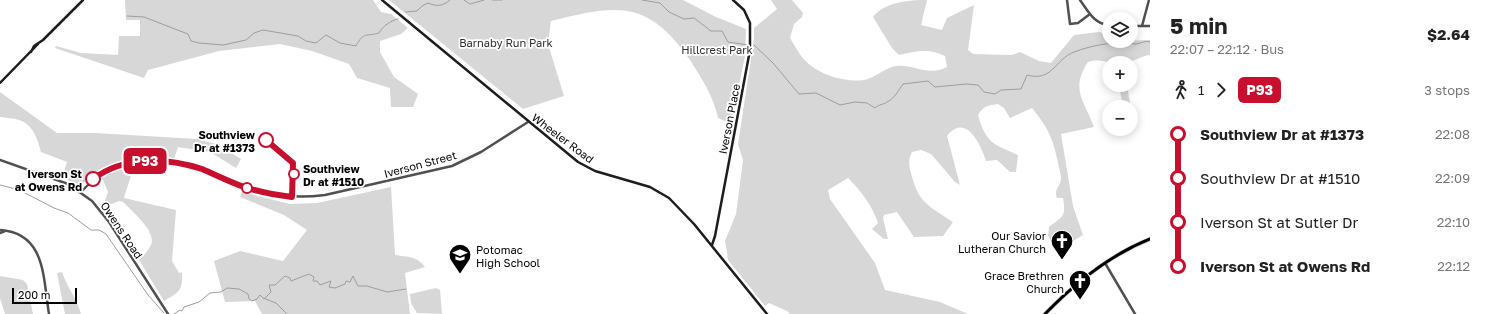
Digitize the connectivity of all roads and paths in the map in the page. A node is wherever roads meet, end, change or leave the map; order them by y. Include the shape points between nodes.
1 (83, 0) edge
2 (382, 0) edge
3 (732, 0) edge
4 (1067, 0) edge
5 (1080, 0) edge
6 (1149, 0) edge
7 (737, 1) edge
8 (1090, 14) junction
9 (1102, 23) edge
10 (1138, 26) edge
11 (1142, 26) junction
12 (1150, 26) edge
13 (0, 83) edge
14 (528, 122) junction
15 (0, 160) edge
16 (81, 192) junction
17 (0, 231) edge
18 (1150, 239) edge
19 (712, 246) junction
20 (1105, 263) junction
21 (49, 314) edge
22 (168, 314) edge
23 (767, 314) edge
24 (1045, 314) edge
25 (1135, 314) edge

1 - 13 main road
2 - 14 main road, Wheeler Road
3 - 7 main road, Iverson Place
4 - 8 street via 1070,24 1078,24
5 - 8 street
6 - 11 street
7 - 19 main road, Iverson Place via 750,24 750,50
8 - 9 street
10 - 11 street
11 - 12 street
14 - 16 street, Iverson Street via 481,152 452,166 325,195 308,197 273,194 243,186 193,166 146,161 128,162 112,168 93,179
14 - 19 main road, Wheeler Road via 590,169 662,193 677,204
15 - 16 street, Owens Road via 58,180
16 - 22 street, Owens Road via 106,217
17 - 21 street via 15,232 25,237 36,250
18 - 20 main road
19 - 23 main road, Wheeler Road
20 - 24 main road via 1080,281
20 - 25 street

